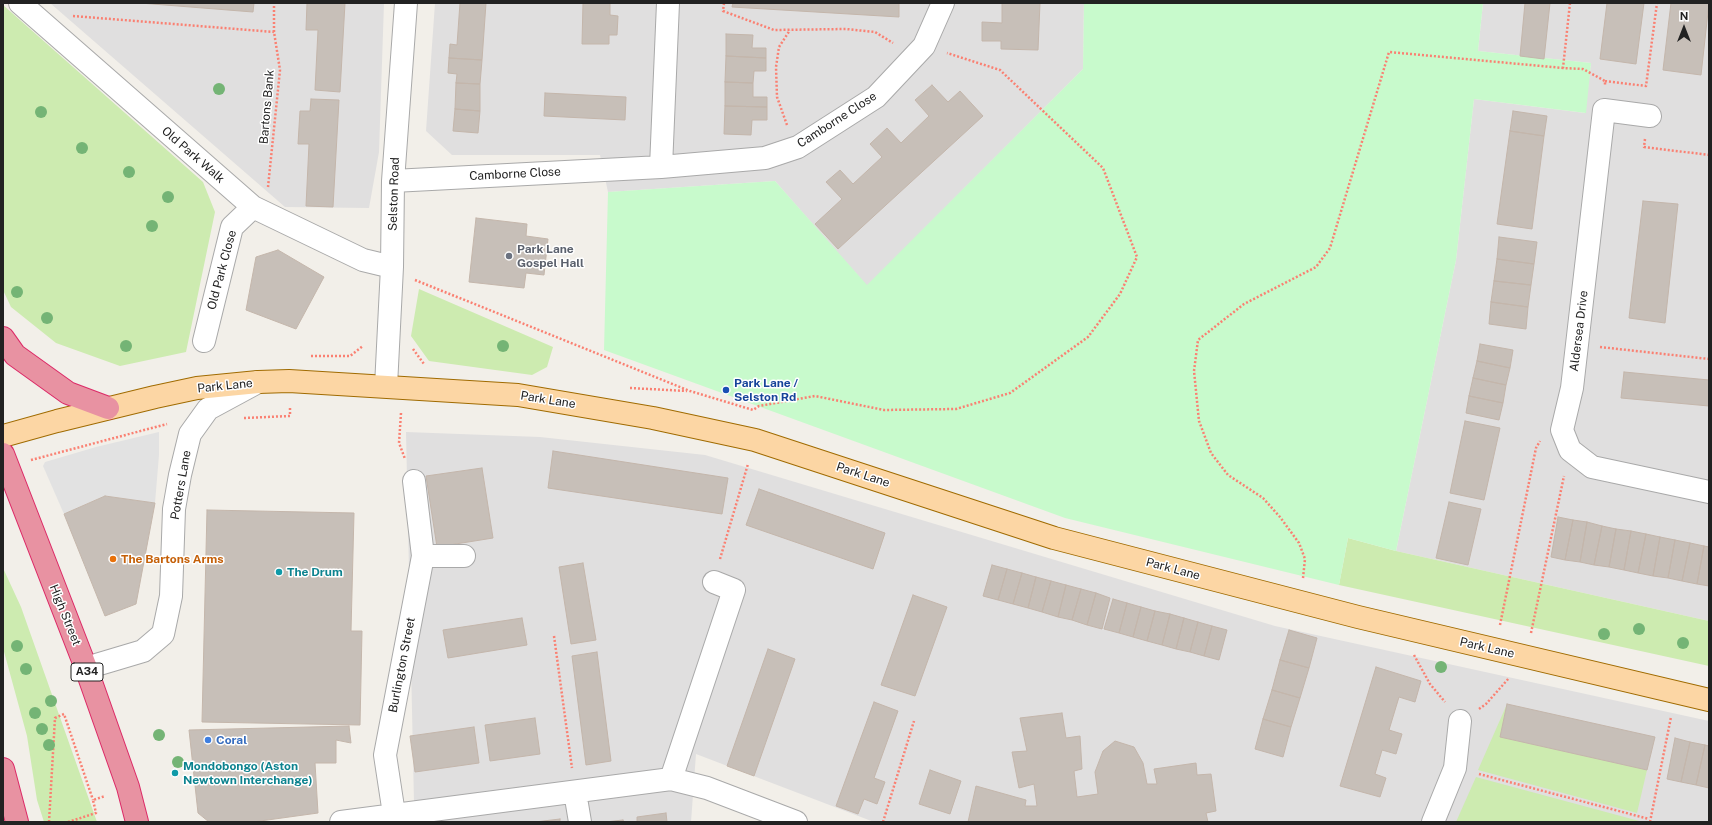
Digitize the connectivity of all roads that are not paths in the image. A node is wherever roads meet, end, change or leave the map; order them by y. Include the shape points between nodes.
1 (20, 3) edge
2 (406, 3) edge
3 (668, 3) edge
4 (943, 3) edge
5 (1650, 116) road end
6 (661, 167) junction
7 (393, 181) junction
8 (253, 207) junction
9 (392, 267) junction
10 (3, 338) edge
11 (204, 341) dead end
12 (258, 382) junction
13 (393, 386) junction
14 (108, 408) junction
15 (3, 436) edge
16 (3, 454) edge
17 (414, 482) road end
18 (1709, 492) edge
19 (423, 556) junction
20 (464, 556) dead end
21 (714, 582) road end
22 (86, 668) junction
23 (1709, 700) edge
24 (1460, 721) road end
25 (3, 769) edge
26 (671, 779) junction
27 (575, 792) junction
28 (394, 814) junction
29 (17, 822) edge
30 (137, 822) edge
31 (342, 822) edge
32 (580, 822) edge
33 (796, 822) edge
34 (1433, 822) edge

1 - 8 street, Old Park Walk
2 - 7 street, Selston Road
3 - 6 street
4 - 6 street, Camborne Close via 918,51 876,96 798,147 765,158
5 - 18 street, Aldersea Drive via 1604,110 1572,388 1562,430 1570,450 1592,467
6 - 7 street, Camborne Close
7 - 9 street, Selston Road
8 - 9 street, Old Park Walk via 363,260
8 - 11 street, Old Park Close via 232,227
9 - 13 street, Selston Road
10 - 14 highway via 15,356 68,393
12 - 13 main road, Park Lane
12 - 14 main road, Park Lane via 197,388
12 - 22 street, Potters Lane via 208,409 190,434 174,509 171,596 163,634 143,651
13 - 23 main road, Park Lane via 518,395 654,418 755,440 1054,538 1299,602
14 - 15 main road, Park Lane
16 - 22 highway, High Street / A34
17 - 19 street, Burlington Street
19 - 20 street
19 - 28 street, Burlington Street via 385,755
21 - 26 street via 734,590
22 - 30 highway, High Street / A34 via 128,787
24 - 34 street via 1455,768
25 - 29 highway
26 - 27 street
26 - 33 street via 707,788
27 - 28 street
27 - 32 street
28 - 31 street

